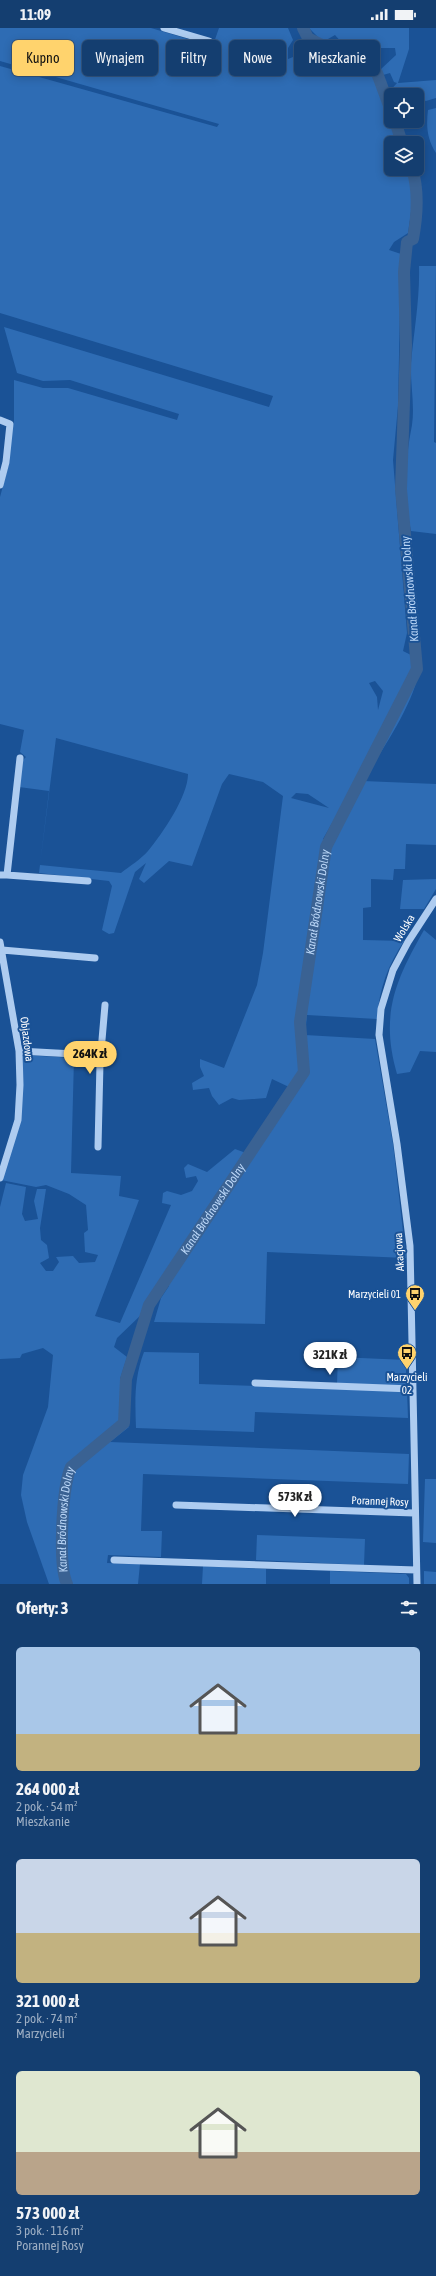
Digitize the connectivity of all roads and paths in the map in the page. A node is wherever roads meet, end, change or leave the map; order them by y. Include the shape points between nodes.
1 (164, 28) edge
2 (206, 40) edge
3 (0, 420) edge
4 (1, 476) edge
5 (0, 485) edge
6 (20, 758) dead end
7 (4, 875) edge
8 (88, 881) dead end
9 (436, 899) edge
10 (0, 942) edge
11 (2, 950) junction
12 (94, 958) dead end
13 (393, 970) joint
14 (105, 1005) dead end
15 (19, 1051) junction
16 (100, 1063) junction
17 (98, 1147) dead end
18 (0, 1178) edge
19 (256, 1383) dead end
20 (412, 1389) junction
21 (176, 1505) dead end
22 (414, 1513) junction
23 (114, 1560) dead end
24 (416, 1570) junction
25 (417, 1584) edge

1 - 2 street
3 - 4 street via 10,424
4 - 5 street
6 - 7 street
7 - 8 street
9 - 13 street, Wolska
10 - 11 street, Objazdowa
11 - 12 street
11 - 15 street, Objazdowa
13 - 20 street, Akacjowa via 381,1009 379,1035 410,1246
14 - 16 street
15 - 16 street via 74,1054
15 - 18 street, Objazdowa via 18,1120
16 - 17 street
19 - 20 street
20 - 22 street, Akacjowa
21 - 22 street, Porannej Rosy
22 - 24 street, Akacjowa
23 - 24 street
24 - 25 street, Akacjowa

